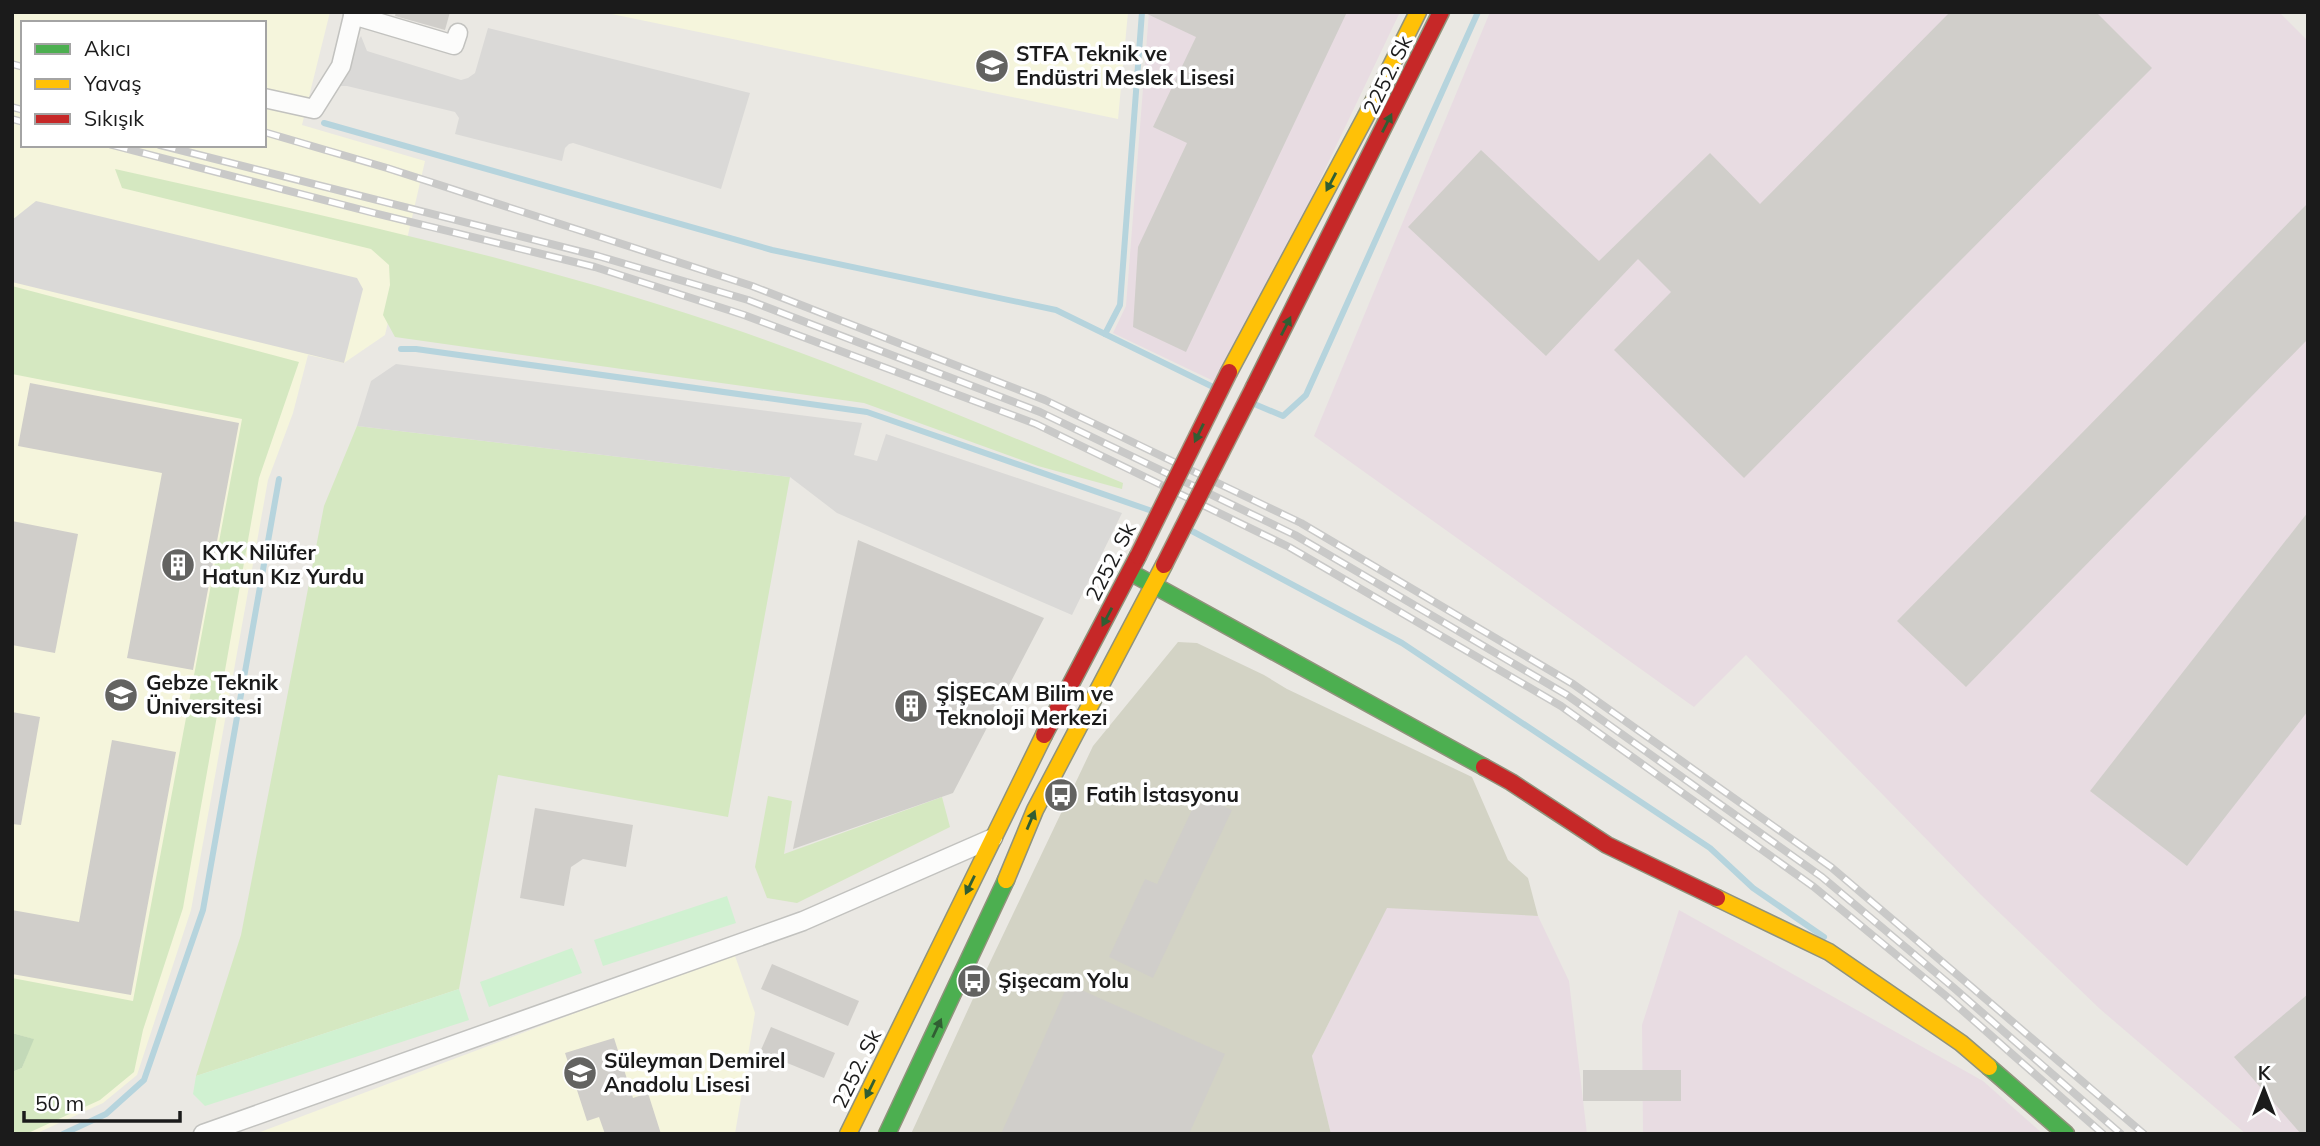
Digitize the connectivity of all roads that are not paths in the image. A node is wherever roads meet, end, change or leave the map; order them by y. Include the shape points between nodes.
1 (1418, 12) edge
2 (1441, 12) edge
3 (353, 13) edge
4 (458, 33) dead end
5 (266, 98) edge
6 (1130, 572) junction
7 (1153, 586) junction
8 (993, 838) junction
9 (203, 1134) edge
10 (848, 1134) edge
11 (887, 1134) edge
12 (2066, 1134) edge

1 -> 6 main road, 2252. Sk, bridge
7 -> 2 main road, 2252. Sk, bridge
3 - 4 street via 454,45
3 - 5 street via 341,66 314,109
6 - 7 main road
6 -> 8 main road, 2252. Sk
11 -> 7 main road, 2252. Sk via 1035,810
7 - 12 main road via 1511,782 1607,845 1829,952 1961,1043
8 - 9 street via 803,921
8 -> 10 main road, 2252. Sk

